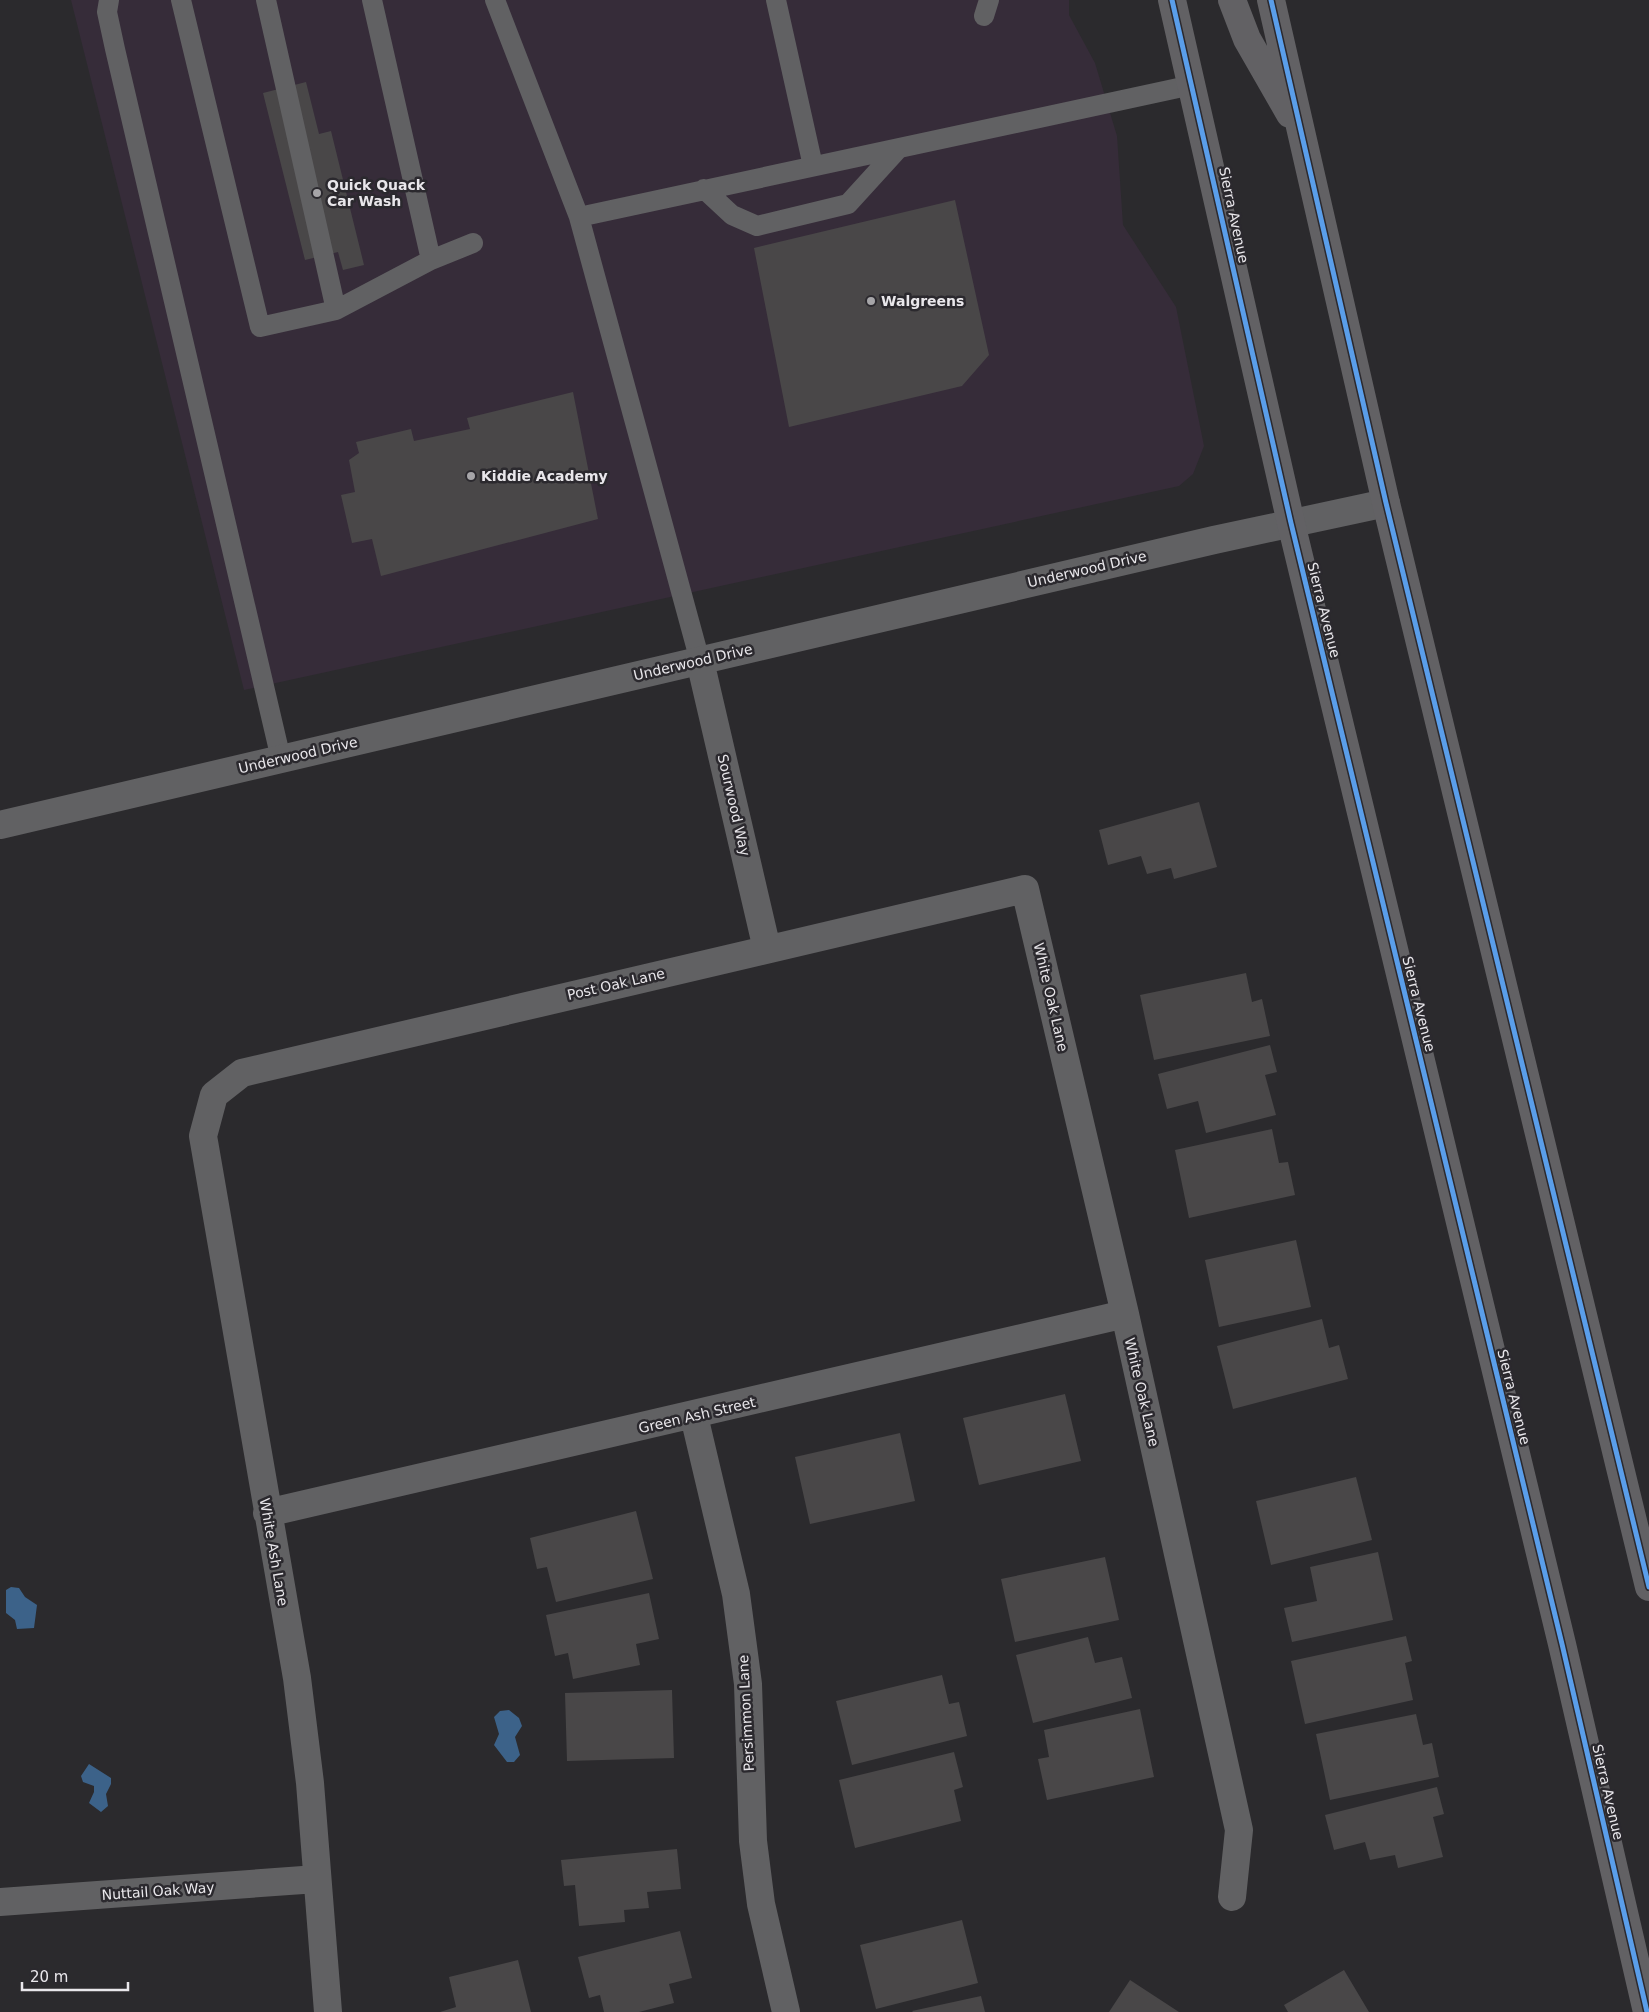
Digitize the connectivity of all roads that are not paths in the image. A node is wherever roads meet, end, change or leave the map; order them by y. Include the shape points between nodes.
1 (109, 0) edge
2 (181, 0) edge
3 (266, 0) edge
4 (372, 0) edge
5 (495, 0) edge
6 (776, 0) edge
7 (1172, 0) edge
8 (1232, 0) edge
9 (1271, 0) edge
10 (1192, 85) junction
11 (1304, 136) junction
12 (899, 148) junction
13 (813, 166) junction
14 (704, 190) junction
15 (579, 216) junction
16 (473, 243) dead end
17 (431, 260) junction
18 (336, 310) junction
19 (1386, 503) junction
20 (1291, 523) junction
21 (700, 661) junction
22 (281, 759) junction
23 (0, 825) edge
24 (1025, 889) joint
25 (768, 948) junction
26 (214, 1095) joint
27 (1125, 1314) junction
28 (694, 1416) junction
29 (267, 1513) junction
30 (1649, 1588) edge
31 (317, 1879) junction
32 (1232, 1897) dead end
33 (0, 1902) edge
34 (328, 2012) edge
35 (786, 2012) edge
36 (1647, 2012) edge

1 - 22 lane via 115,49
2 - 18 lane via 260,327
3 - 18 lane
4 - 17 lane
5 - 15 lane
6 - 13 lane
7 - 10 main road, Sierra Avenue
8 - 11 main road via 1247,40
9 - 11 main road
10 - 12 lane
10 - 20 main road, Sierra Avenue
11 - 19 main road
12 - 13 lane
12 - 14 lane via 848,204 757,226 732,215
13 - 14 lane
14 - 15 lane
15 - 21 lane
16 - 17 lane
17 - 18 lane
19 - 20 street, Underwood Drive
19 - 30 main road
20 - 21 street, Underwood Drive
20 - 36 main road, Sierra Avenue via 1562,1644
21 - 22 street, Underwood Drive
21 - 25 street, Sourwood Way
22 - 23 street, Underwood Drive
24 - 25 street, Post Oak Lane
24 - 27 street, White Oak Lane
25 - 26 street, Post Oak Lane via 242,1073
26 - 29 street, White Ash Lane via 203,1136
27 - 28 street, Green Ash Street
27 - 32 street, White Oak Lane via 1240,1830
28 - 29 street, Green Ash Street
28 - 35 street, Persimmon Lane via 736,1594 748,1684 753,1841 761,1904
29 - 31 street, White Ash Lane via 303,1724
31 - 33 street, Nuttail Oak Way
31 - 34 street, White Ash Lane

